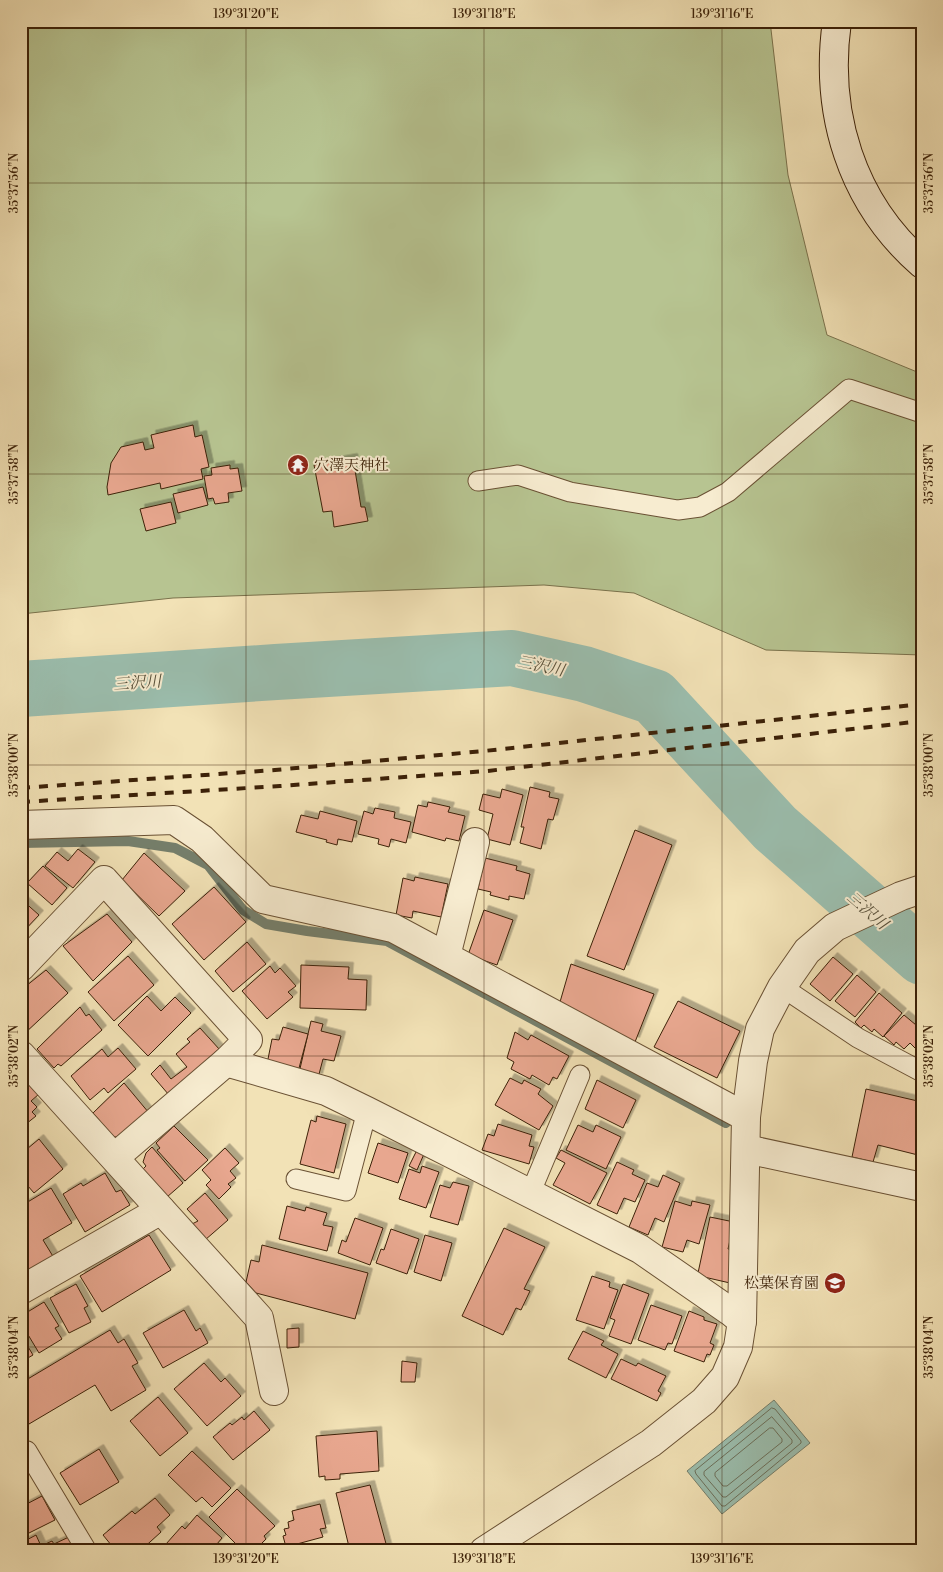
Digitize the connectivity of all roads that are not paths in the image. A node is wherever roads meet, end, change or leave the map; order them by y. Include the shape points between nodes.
1 (837, 21) edge
2 (922, 264) edge
3 (922, 413) edge
4 (478, 481) dead end
5 (21, 825) edge
6 (475, 842) dead end
7 (915, 893) edge
8 (446, 956) junction
9 (21, 967) edge
10 (782, 987) junction
11 (21, 1055) edge
12 (226, 1062) junction
13 (922, 1072) edge
14 (580, 1075) dead end
15 (367, 1110) junction
16 (746, 1117) junction
17 (746, 1149) junction
18 (115, 1157) junction
19 (296, 1179) dead end
20 (922, 1187) edge
21 (530, 1194) junction
22 (161, 1210) junction
23 (21, 1290) edge
24 (742, 1321) junction
25 (274, 1391) dead end
26 (21, 1452) edge
27 (87, 1551) edge
28 (484, 1551) edge

1 - 2 street via 835,93 838,119 852,169 890,232
3 - 4 lane via 849,389 728,492 700,506 678,510 570,492 518,475
5 - 8 street via 174,820 202,839 263,899 393,928
6 - 8 street
7 - 10 street via 835,927 807,951
8 - 16 street
9 - 12 street via 104,880 248,1040
10 - 13 lane via 858,1038
10 - 16 street via 760,1029
11 - 18 street
12 - 15 street via 326,1091
12 - 18 street
14 - 21 lane
15 - 19 lane via 346,1191
15 - 21 street
16 - 17 street
17 - 20 street
17 - 24 street
18 - 22 street
21 - 24 street via 640,1249
22 - 23 street
22 - 25 street via 259,1318
24 - 28 street via 738,1347 725,1377 704,1401 650,1443
26 - 27 lane via 27,1450

